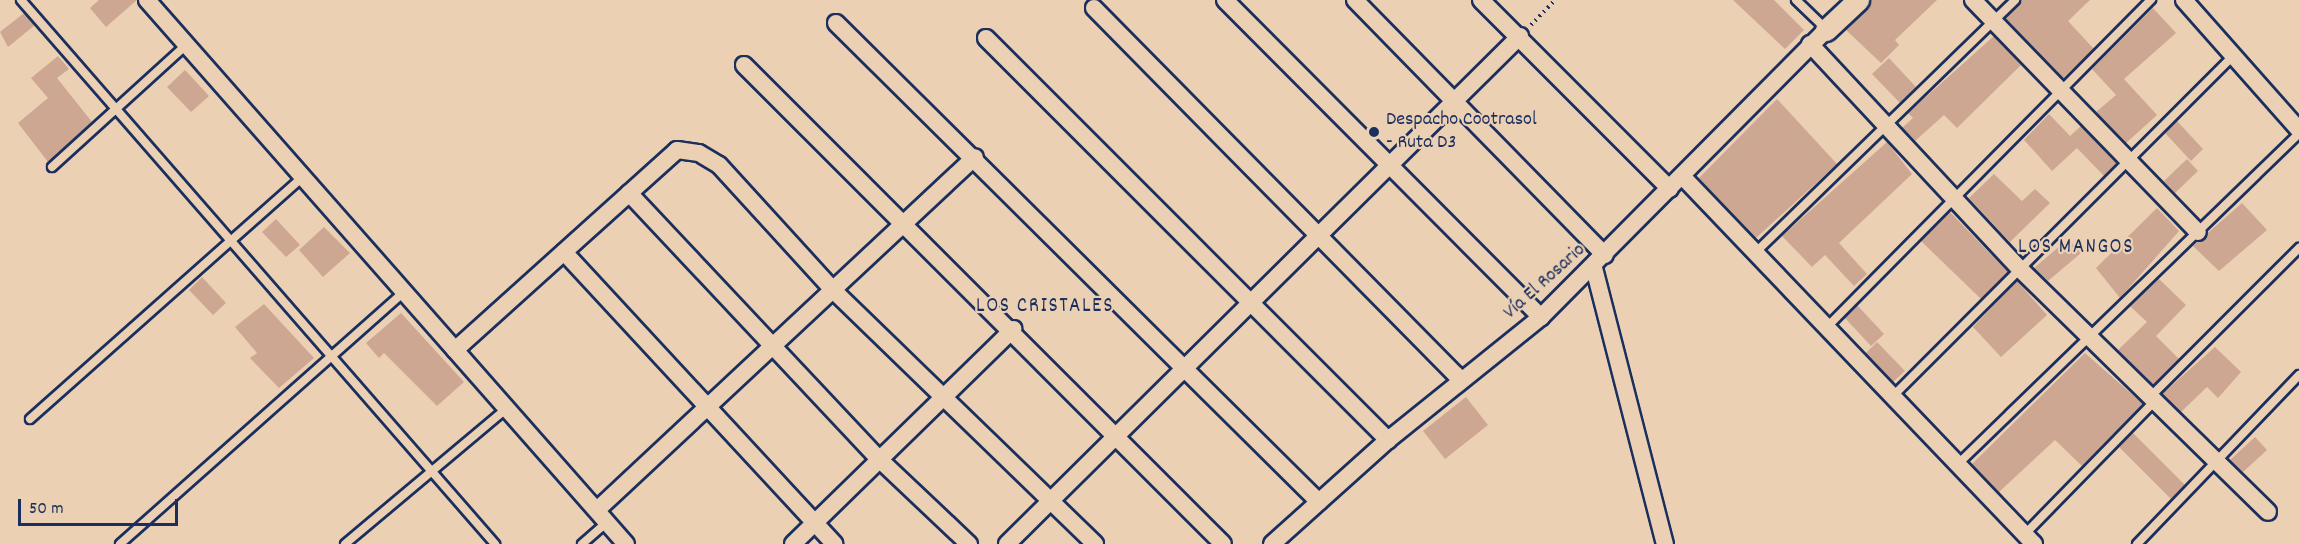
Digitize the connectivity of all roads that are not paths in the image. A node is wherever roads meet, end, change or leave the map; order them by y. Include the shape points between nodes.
1 (21, 0) edge
2 (147, 0) edge
3 (1225, 0) edge
4 (1355, 0) edge
5 (1481, 0) edge
6 (1796, 0) edge
7 (1858, 0) edge
8 (1973, 0) edge
9 (2015, 0) edge
10 (2151, 0) edge
11 (2184, 0) edge
12 (1094, 8) dead end
13 (1993, 21) junction
14 (836, 23) dead end
15 (1826, 30) junction
16 (1520, 36) junction
17 (986, 38) dead end
18 (1810, 44) junction
19 (186, 45) junction
20 (2233, 56) junction
21 (744, 65) dead end
22 (2059, 90) junction
23 (1456, 100) junction
24 (114, 112) junction
25 (1888, 125) junction
26 (2299, 132) edge
27 (975, 157) junction
28 (2128, 160) junction
29 (1390, 165) junction
30 (52, 167) dead end
31 (303, 177) junction
32 (1683, 177) junction
33 (1670, 189) junction
34 (629, 193) junction
35 (1954, 199) junction
36 (906, 221) junction
37 (2198, 232) junction
38 (1318, 236) junction
39 (226, 242) junction
40 (2299, 248) edge
41 (1757, 250) junction
42 (564, 252) junction
43 (1599, 261) junction
44 (2020, 269) junction
45 (833, 290) junction
46 (404, 292) junction
47 (1252, 304) junction
48 (1541, 317) junction
49 (1829, 325) junction
50 (1013, 329) junction
51 (2089, 337) junction
52 (773, 346) junction
53 (455, 350) junction
54 (329, 356) junction
55 (1185, 368) junction
56 (2299, 375) edge
57 (1461, 380) junction
58 (1895, 394) junction
59 (944, 396) junction
60 (2152, 400) junction
61 (507, 408) junction
62 (705, 409) junction
63 (30, 419) dead end
64 (1118, 434) junction
65 (1388, 440) junction
66 (879, 459) junction
67 (1959, 463) junction
68 (2215, 463) junction
69 (429, 472) junction
70 (1052, 499) junction
71 (1319, 502) junction
72 (2268, 512) dead end
73 (602, 516) junction
74 (814, 524) junction
75 (2029, 539) edge
76 (120, 544) edge
77 (345, 544) edge
78 (495, 544) edge
79 (582, 544) edge
80 (626, 544) edge
81 (793, 544) edge
82 (834, 544) edge
83 (969, 544) edge
84 (1007, 544) edge
85 (1095, 544) edge
86 (1223, 544) edge
87 (1272, 544) edge
88 (1665, 544) edge
89 (2137, 544) edge

1 - 24 lane
2 - 19 street
3 - 29 street
4 - 23 street
5 - 16 street
6 - 15 lane
7 - 15 street
8 - 13 street
9 - 13 lane
10 - 22 lane
11 - 20 street
12 - 38 street
13 - 22 street
13 - 25 lane
14 - 27 street
15 - 18 street, Vía El Rosario
16 - 23 street
16 - 33 street
17 - 47 street
18 - 25 street
18 - 32 street, Vía El Rosario
19 - 24 lane
19 - 31 street
20 - 26 street
20 - 28 lane
21 - 36 street
22 - 28 street
22 - 35 lane
23 - 29 street
23 - 43 street
24 - 30 lane
24 - 39 lane
25 - 35 street
25 - 41 lane
26 - 37 lane
27 - 36 street
27 - 55 street
28 - 37 street
28 - 44 lane
29 - 38 street
29 - 48 street
31 - 39 lane
31 - 46 street
32 - 33 street, Vía El Rosario
32 - 41 street
33 - 43 street, Vía El Rosario
34 - 42 street
34 - 45 street via 677,150 699,153 718,165
34 - 52 street
35 - 44 street
35 - 49 lane
36 - 45 street
36 - 50 street
37 - 51 lane
38 - 47 street
38 - 57 street
39 - 54 lane
39 - 63 lane
40 - 60 lane
41 - 49 street
42 - 53 street
42 - 62 street
43 - 48 street, Vía El Rosario
43 - 88 street
44 - 51 street
44 - 58 lane
45 - 52 street
45 - 59 street
46 - 53 street
46 - 54 lane
47 - 55 street
47 - 65 street
48 - 57 street, Vía El Rosario
49 - 58 street
50 - 59 street
50 - 64 street
51 - 60 street
51 - 67 lane
52 - 62 street
52 - 66 street
53 - 61 street
54 - 69 lane
54 - 76 lane
55 - 64 street
55 - 71 street
56 - 68 lane
57 - 65 street, Vía El Rosario
58 - 67 street
59 - 66 street
59 - 70 street
60 - 68 street
60 - 75 lane
61 - 69 lane
61 - 73 street
62 - 73 street
62 - 74 street
64 - 70 street
64 - 86 street
65 - 71 street, Vía El Rosario
66 - 74 street
66 - 83 street
67 - 75 street
68 - 72 street
68 - 89 lane
69 - 77 lane
69 - 78 lane
70 - 84 street
70 - 85 street
71 - 87 street, Vía El Rosario
73 - 79 lane
73 - 80 street
74 - 81 street
74 - 82 street

